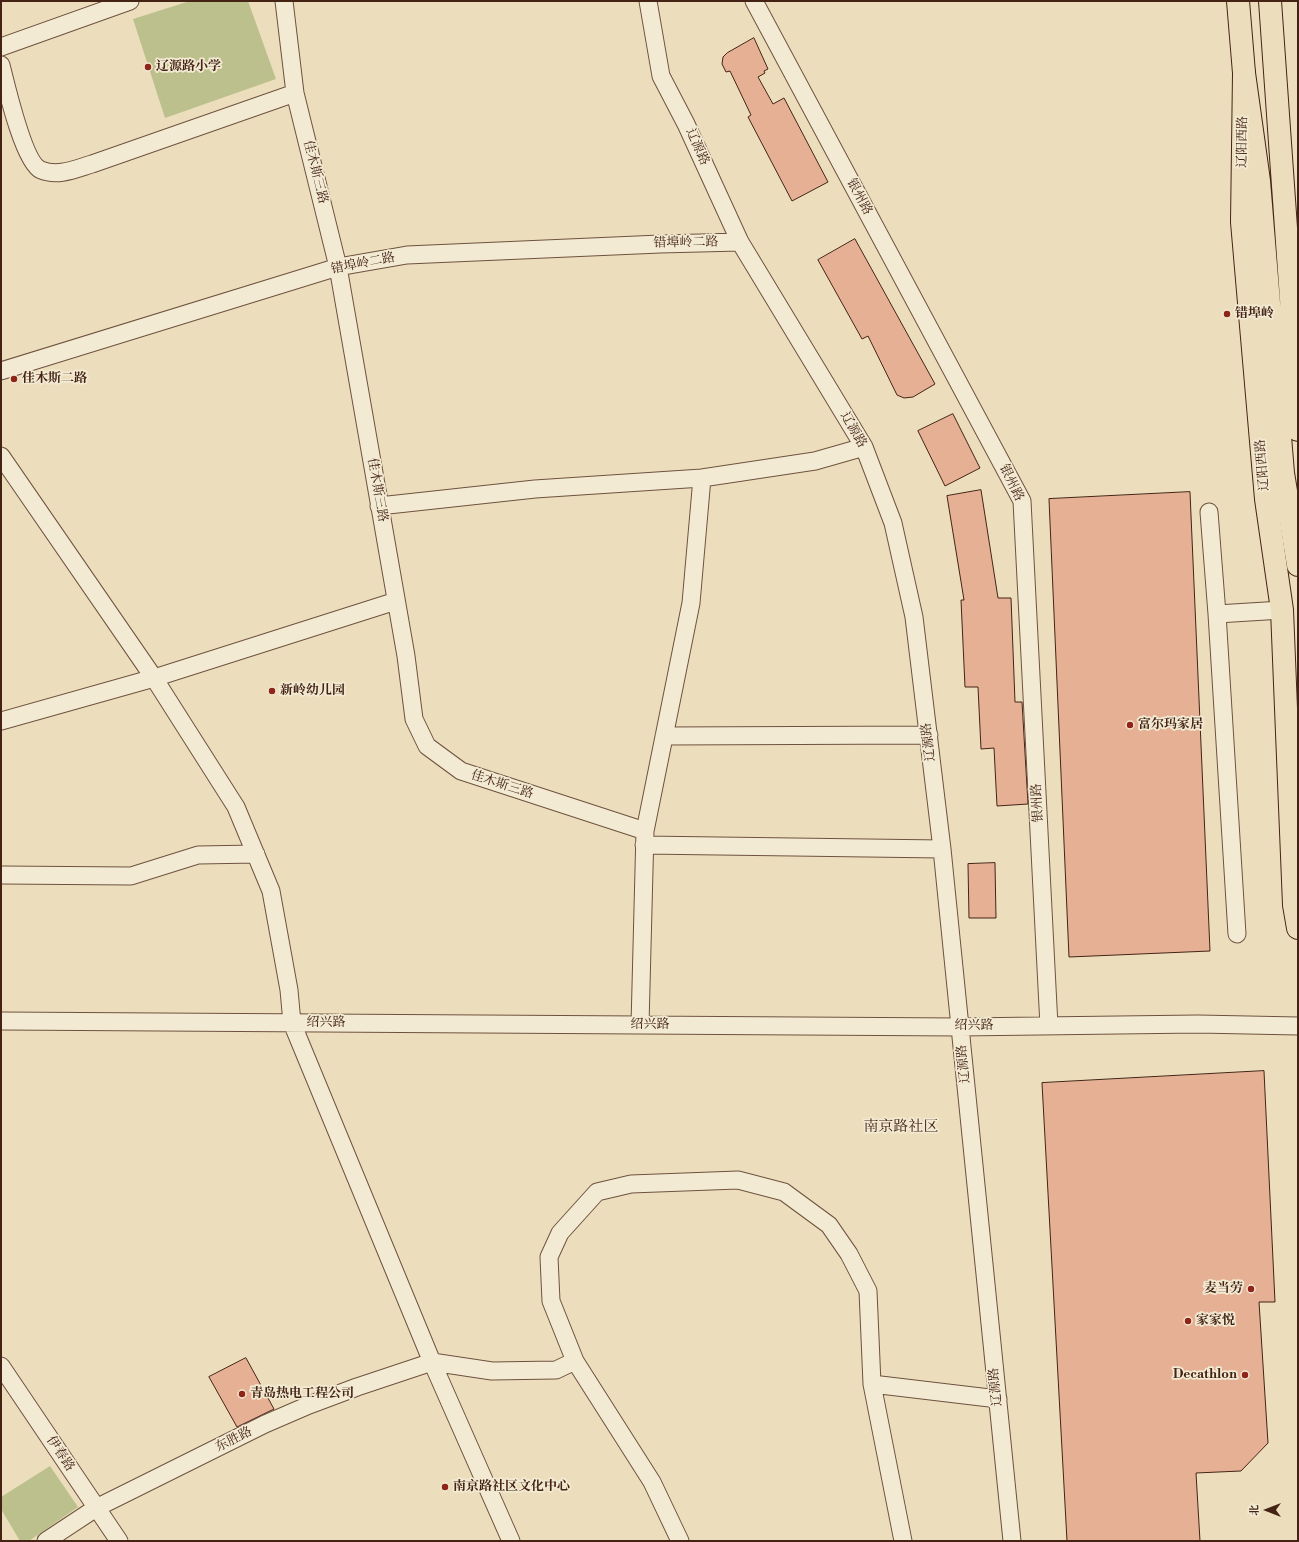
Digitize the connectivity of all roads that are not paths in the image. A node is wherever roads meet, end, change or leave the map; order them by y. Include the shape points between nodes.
1 (130, 1) edge
2 (284, 1) edge
3 (648, 1) edge
4 (754, 1) edge
5 (1238, 1) edge
6 (1270, 1) edge
7 (1, 47) edge
8 (1, 65) edge
9 (1244, 73) junction
10 (295, 92) junction
11 (740, 242) junction
12 (338, 267) junction
13 (1, 371) edge
14 (1298, 430) edge
15 (864, 447) junction
16 (1, 456) edge
17 (702, 478) junction
18 (380, 506) junction
19 (1209, 512) dead end
20 (1298, 565) edge
21 (396, 601) junction
22 (1282, 610) junction
23 (1217, 614) junction
24 (154, 678) junction
25 (1, 721) edge
26 (929, 735) junction
27 (664, 736) junction
28 (645, 838) junction
29 (942, 849) junction
30 (256, 854) junction
31 (1, 875) edge
32 (1298, 928) edge
33 (1237, 934) dead end
34 (1, 1021) edge
35 (292, 1023) junction
36 (640, 1025) junction
37 (960, 1026) junction
38 (1049, 1026) junction
39 (1298, 1026) edge
40 (575, 1361) junction
41 (432, 1362) junction
42 (1, 1366) edge
43 (872, 1384) junction
44 (998, 1399) junction
45 (96, 1508) junction
46 (46, 1541) edge
47 (119, 1541) edge
48 (512, 1541) edge
49 (680, 1541) edge
50 (903, 1541) edge
51 (1012, 1541) edge

1 - 7 street
2 - 10 street, 佳木斯三路
3 - 11 street, 辽源路 via 661,76
4 - 38 street, 银州路 via 1022,501
5 - 9 main road, 辽阳西路
6 - 14 main road
8 - 10 street via 31,160 40,170 59,173 92,164
9 - 20 main road via 1259,181 1283,473
9 - 22 main road, 辽阳西路 via 1242,222 1266,499
10 - 12 street, 佳木斯三路
11 - 12 street, 错埠岭二路 via 407,255
11 - 15 street, 辽源路
12 - 13 street, 错埠岭二路
12 - 18 street, 佳木斯三路
15 - 17 street via 815,461
15 - 26 street, 辽源路 via 893,523 914,617
16 - 24 street
17 - 18 street via 535,489
17 - 27 street via 691,603
18 - 21 street, 佳木斯三路
19 - 23 street
21 - 24 street
21 - 28 street, 佳木斯三路 via 414,719 427,746 461,771
22 - 23 street
22 - 32 main road, 辽阳西路 via 1294,897
23 - 33 street
24 - 25 street
24 - 30 street via 236,806
26 - 27 street
26 - 29 street, 辽源路
27 - 28 street
28 - 29 street, 佳木斯三路
28 - 36 street
29 - 37 street, 辽源路
30 - 31 street via 198,855 131,876
30 - 35 street via 271,891 289,990
34 - 35 street, 绍兴路
35 - 36 street, 绍兴路
35 - 41 street
36 - 37 street, 绍兴路
37 - 38 street, 绍兴路
37 - 44 street, 辽源路
38 - 39 street, 绍兴路
40 - 41 street via 556,1370 492,1371
40 - 43 street via 550,1301 549,1257 560,1233 597,1192 631,1184 738,1180 784,1192 829,1225 849,1254 868,1291
40 - 49 street via 652,1482
41 - 45 street, 东胜路 via 309,1404
41 - 48 street
42 - 45 street, 伊春路
43 - 44 street
43 - 50 street
44 - 51 street, 辽源路
45 - 46 street, 东胜路
45 - 47 street, 伊春路

